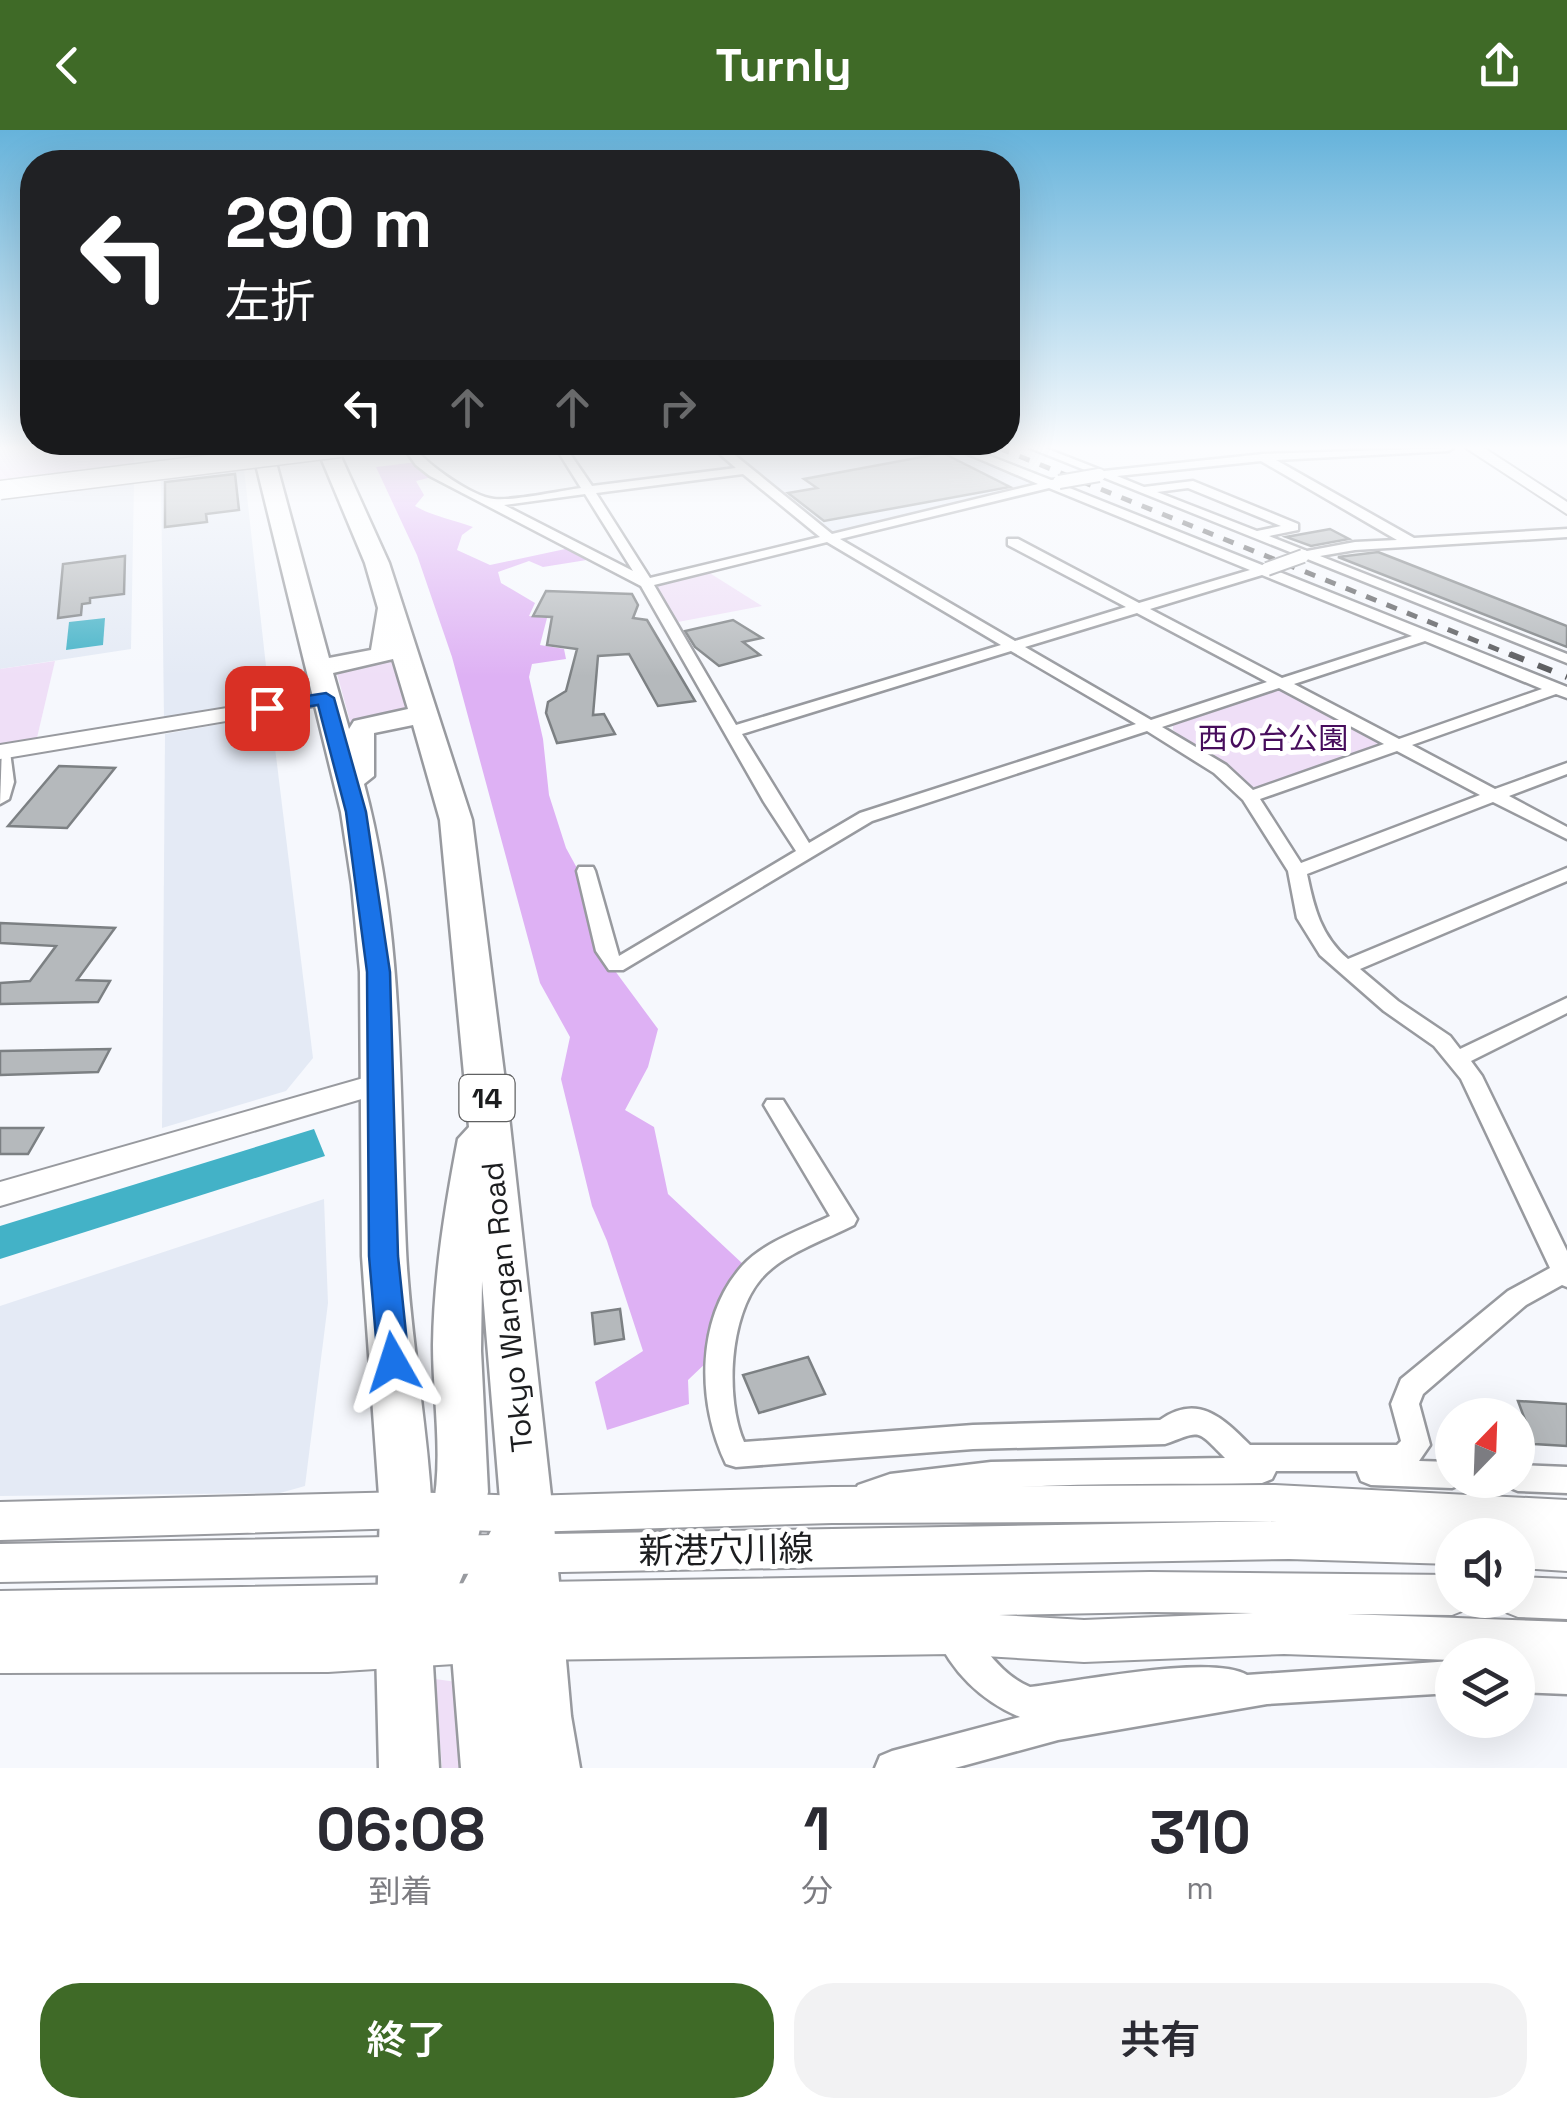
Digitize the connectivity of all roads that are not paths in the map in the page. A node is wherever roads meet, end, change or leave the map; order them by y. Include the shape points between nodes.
1 (281, 524) edge
2 (362, 524) edge
3 (533, 524) edge
4 (610, 524) edge
5 (812, 524) edge
6 (885, 524) edge
7 (1155, 524) edge
8 (1230, 524) edge
9 (1288, 524) edge
10 (1380, 524) edge
11 (1567, 533) edge
12 (1257, 535) junction
13 (829, 538) junction
14 (1013, 542) dead end
15 (1412, 543) junction
16 (1306, 555) junction
17 (1265, 570) junction
18 (646, 583) junction
19 (390, 601) junction
20 (1140, 608) junction
21 (1426, 636) junction
22 (1012, 647) junction
23 (1567, 659) edge
24 (1284, 682) junction
25 (321, 683) junction
26 (1562, 691) edge
27 (426, 714) junction
28 (1150, 726) junction
29 (733, 730) junction
30 (1402, 745) junction
31 (1, 752) edge
32 (1567, 768) edge
33 (1496, 796) junction
34 (1250, 798) junction
35 (0, 799) edge
36 (356, 812) junction
37 (1567, 834) edge
38 (806, 850) junction
39 (586, 870) dead end
40 (1297, 871) junction
41 (1567, 874) edge
42 (1344, 968) junction
43 (1567, 1005) edge
44 (1458, 1060) junction
45 (381, 1083) junction
46 (486, 1089) junction
47 (775, 1105) dead end
48 (0, 1194) edge
49 (1566, 1274) edge
50 (1435, 1474) edge
51 (1535, 1479) edge
52 (1567, 1480) edge
53 (832, 1505) junction
54 (406, 1510) junction
55 (459, 1512) junction
56 (528, 1514) junction
57 (1567, 1518) edge
58 (0, 1522) edge
59 (1435, 1544) edge
60 (1535, 1550) edge
61 (1567, 1552) edge
62 (0, 1562) edge
63 (1435, 1595) edge
64 (1535, 1598) edge
65 (1567, 1599) edge
66 (0, 1612) edge
67 (951, 1633) junction
68 (535, 1639) junction
69 (479, 1642) junction
70 (1567, 1642) edge
71 (404, 1648) junction
72 (0, 1652) edge
73 (1435, 1677) edge
74 (1535, 1677) edge
75 (1567, 1678) edge
76 (1267, 1688) junction
77 (409, 1768) edge
78 (491, 1768) edge
79 (550, 1768) edge
80 (892, 1768) edge

1 - 25 highway
2 - 19 highway, Tokyo Wangan Road / 14
3 - 18 street
4 - 18 street
5 - 13 street
6 - 13 street
7 - 17 street
8 - 12 street
9 - 12 street via 1294,527
10 - 15 street
11 - 15 street
12 - 16 street
13 - 18 street
13 - 22 street
14 - 20 street
15 - 16 street
16 - 17 street, bridge
16 - 23 street
17 - 20 street
17 - 21 street
18 - 29 street
19 - 25 highway via 383,654
19 - 27 highway, Tokyo Wangan Road / 14
20 - 22 street
20 - 24 street
21 - 24 street
21 - 26 street
22 - 28 street
22 - 29 street
24 - 28 street
24 - 30 street
25 - 31 street
25 - 36 highway
26 - 30 street
27 - 36 highway via 364,727
27 - 46 highway, Tokyo Wangan Road / 14 via 456,820
28 - 34 street via 1220,770
28 - 38 street via 866,816
29 - 38 street
30 - 33 street
30 - 34 street
31 - 35 street
32 - 33 street
33 - 37 street
33 - 40 street
34 - 40 street
36 - 45 highway via 378,972
38 - 39 street via 616,966 606,951
40 - 42 street via 1307,918
41 - 42 street
42 - 44 street
43 - 44 street
44 - 49 street
45 - 48 street
45 - 54 highway via 384,1256
46 - 55 highway via 463,1251
46 - 56 highway, Tokyo Wangan Road / 14
47 - 49 street via 844,1219 752,1270 730,1313 718,1360 726,1439 736,1455 973,1436 1165,1432 1182,1420 1210,1424 1244,1458 1403,1458 1416,1445 1406,1404 1411,1387 1518,1298
50 - 53 street via 991,1476 890,1487
51 - 52 street
53 - 56 street
53 - 57 street via 1275,1502
54 - 55 street
54 - 58 street
54 - 71 highway
55 - 56 street
55 - 71 highway
56 - 68 highway, Tokyo Wangan Road / 14
56 - 69 highway via 484,1595
59 - 62 street, 新港穴川線 via 1289,1540
60 - 61 street
63 - 66 street, 新港穴川線 via 1150,1592
64 - 65 street
67 - 68 street
67 - 70 street via 1084,1641 1284,1634
67 - 76 street via 984,1679 1030,1704 1204,1682
68 - 69 street
68 - 79 highway, Tokyo Wangan Road / 14
69 - 71 street
69 - 78 highway
71 - 72 street
71 - 77 highway
73 - 76 street
74 - 75 street
76 - 80 street via 1058,1723

